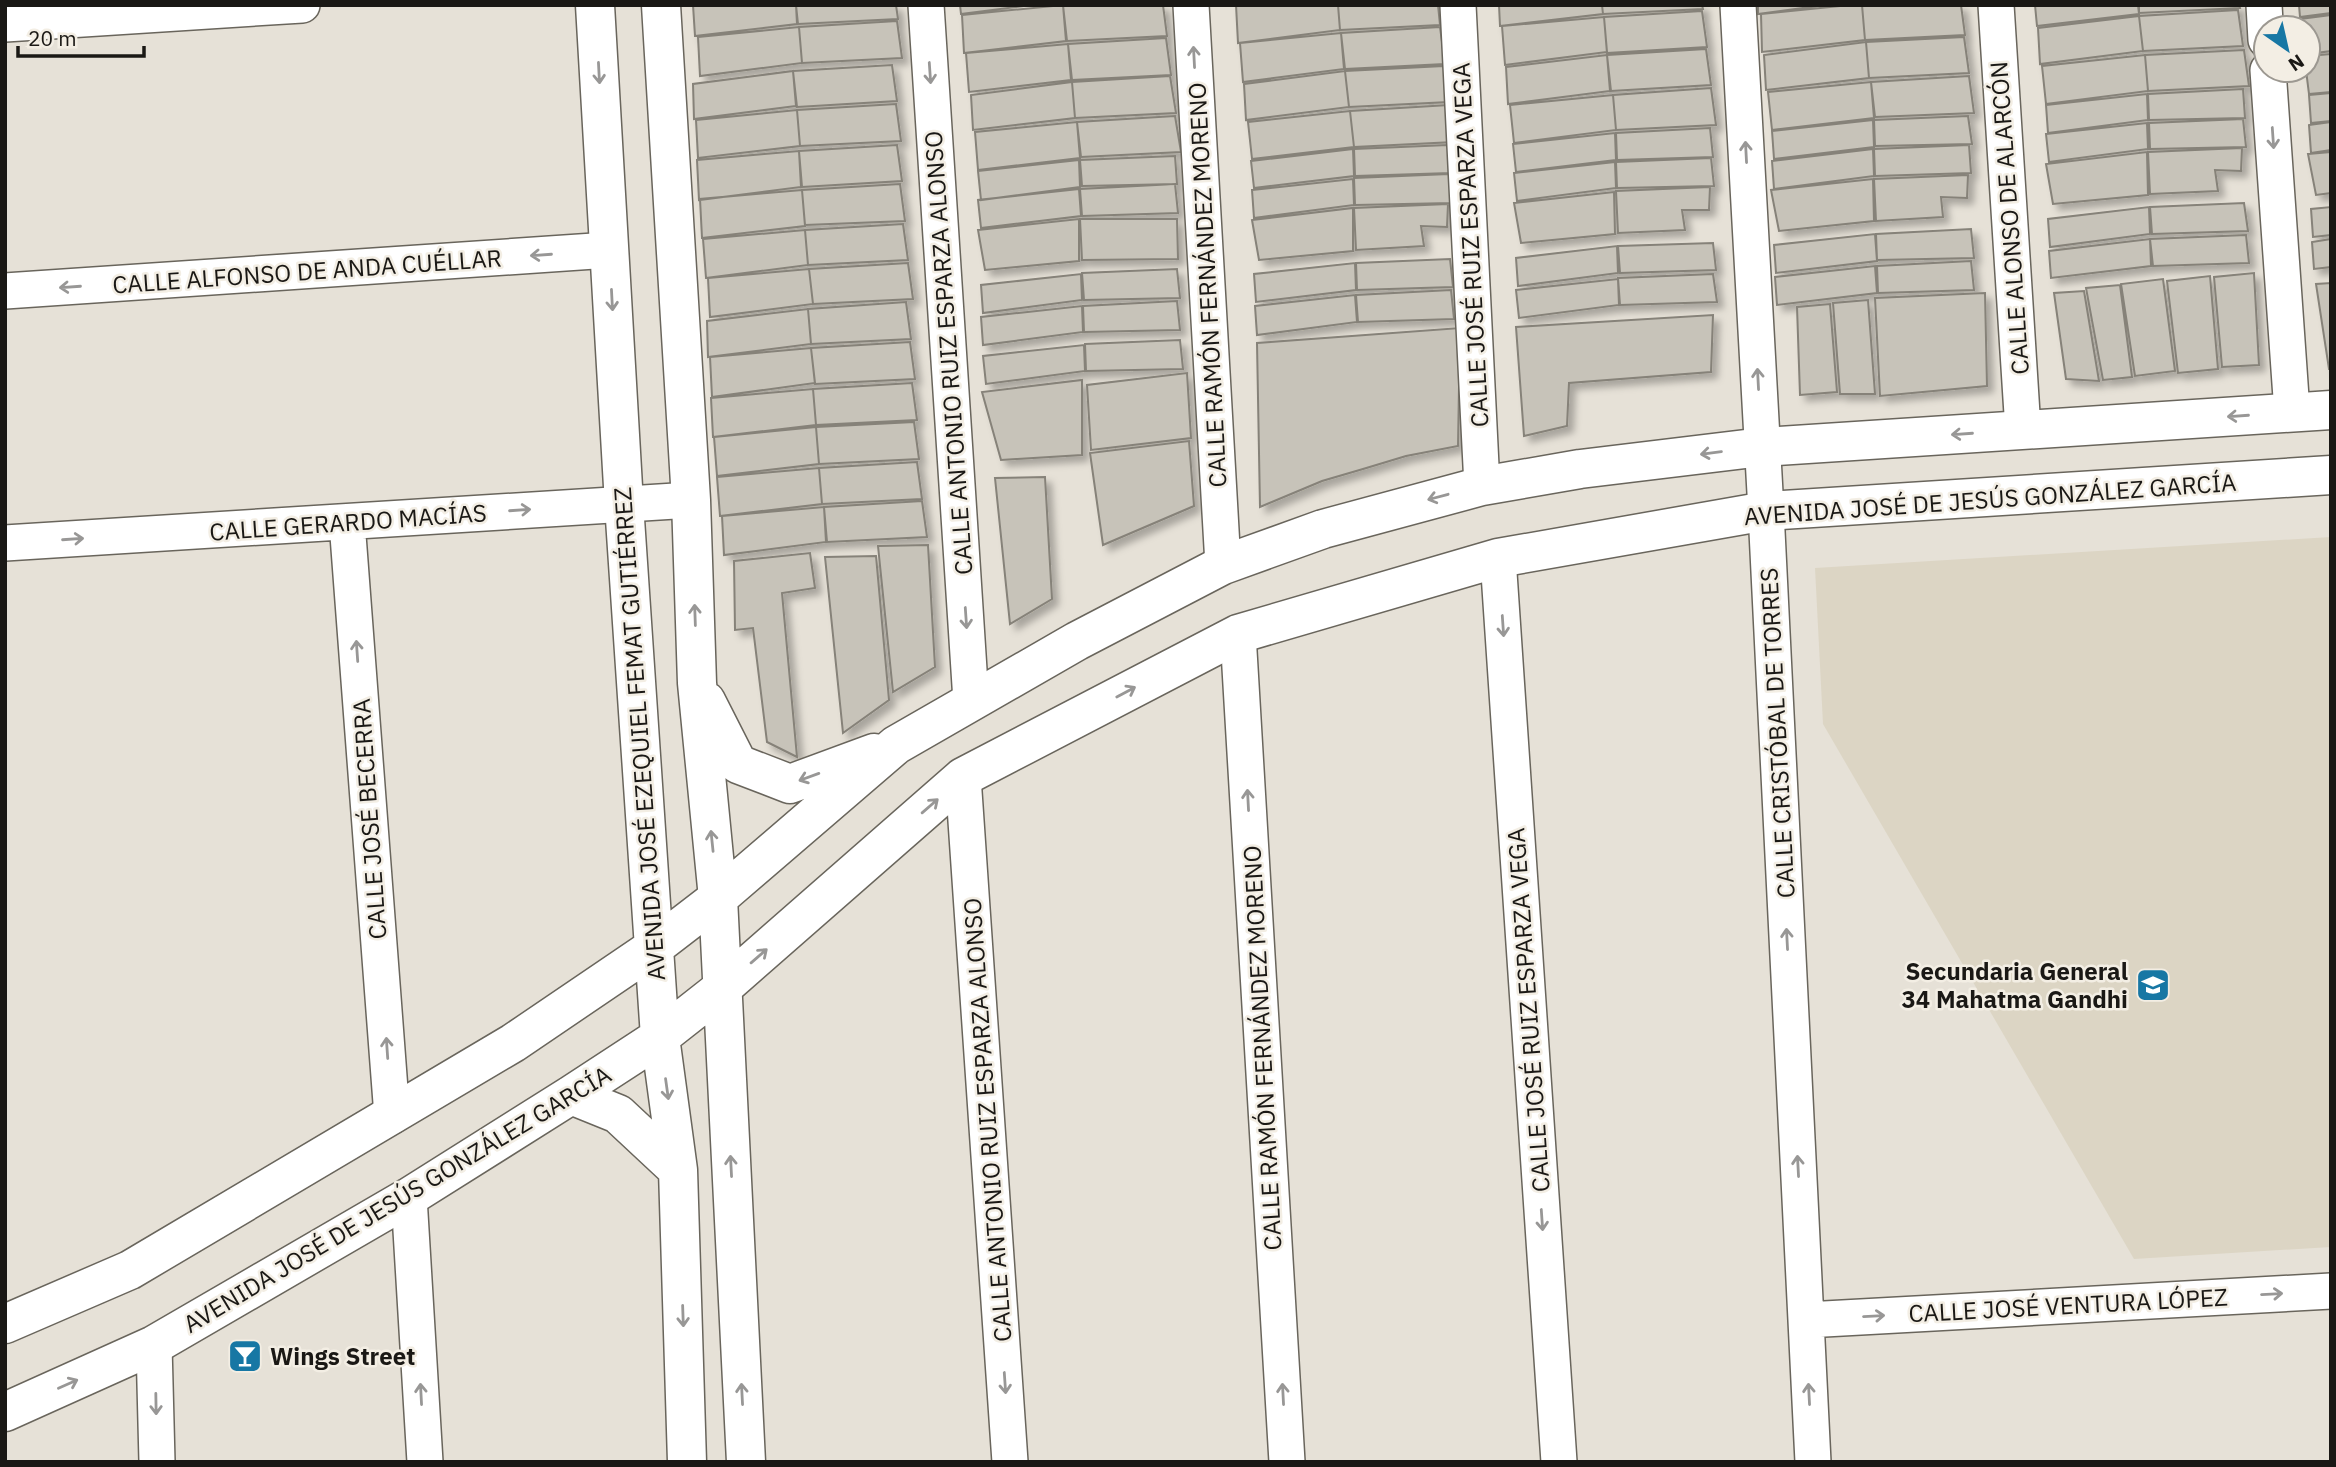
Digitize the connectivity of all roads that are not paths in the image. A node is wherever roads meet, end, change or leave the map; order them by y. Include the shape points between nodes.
1 (302, 5) edge
2 (595, 5) edge
3 (661, 5) edge
4 (926, 5) edge
5 (1191, 5) edge
6 (1458, 5) edge
7 (1738, 5) edge
8 (1996, 5) edge
9 (5, 24) edge
10 (2269, 84) edge
11 (609, 250) junction
12 (5, 292) edge
13 (2331, 410) edge
14 (2292, 412) junction
15 (2023, 430) junction
16 (1762, 447) junction
17 (2331, 474) edge
18 (1482, 486) junction
19 (691, 499) junction
20 (624, 504) junction
21 (1766, 511) junction
22 (347, 522) junction
23 (5, 544) edge
24 (1498, 558) junction
25 (1223, 565) junction
26 (1238, 634) junction
27 (697, 683) junction
28 (971, 701) junction
29 (896, 745) junction
30 (964, 778) junction
31 (718, 898) junction
32 (653, 948) junction
33 (722, 989) junction
34 (660, 1037) junction
35 (571, 1096) junction
36 (392, 1116) junction
37 (678, 1170) junction
38 (409, 1197) junction
39 (2331, 1291) edge
40 (1806, 1320) junction
41 (5, 1324) edge
42 (154, 1345) junction
43 (5, 1412) edge
44 (157, 1462) edge
45 (425, 1462) edge
46 (687, 1462) edge
47 (746, 1462) edge
48 (1010, 1462) edge
49 (1287, 1462) edge
50 (1559, 1462) edge
51 (1813, 1462) edge

1 - 9 street
2 -> 11 street, AVENIDA JOSÉ EZEQUIEL FEMAT GUTIÉRREZ
3 - 19 street
4 -> 28 street, CALLE ANTONIO RUIZ ESPARZA ALONSO
25 -> 5 street, CALLE RAMÓN FERNÁNDEZ MORENO
6 - 18 street, CALLE JOSÉ RUIZ ESPARZA VEGA
16 -> 7 street, CALLE CRISTÓBAL DE TORRES
8 - 15 street, CALLE ALONSO DE ALARCÓN
10 -> 14 street
11 -> 12 street, CALLE ALFONSO DE ANDA CUÉLLAR
11 -> 20 street, AVENIDA JOSÉ EZEQUIEL FEMAT GUTIÉRREZ
13 - 14 street
14 -> 15 street
15 -> 16 street
16 -> 18 street
16 - 21 street, CALLE CRISTÓBAL DE TORRES
17 - 21 street, AVENIDA JOSÉ DE JESÚS GONZÁLEZ GARCÍA
18 -> 25 street via 1322,528
19 - 20 street, CALLE GERARDO MACÍAS
27 -> 19 street
22 -> 20 street, CALLE GERARDO MACÍAS
20 - 32 street, AVENIDA JOSÉ EZEQUIEL FEMAT GUTIÉRREZ
21 - 24 street, AVENIDA JOSÉ DE JESÚS GONZÁLEZ GARCÍA
40 -> 21 street, CALLE CRISTÓBAL DE TORRES
23 -> 22 street, CALLE GERARDO MACÍAS
36 -> 22 street, CALLE JOSÉ BECERRA
24 - 26 street, AVENIDA JOSÉ DE JESÚS GONZÁLEZ GARCÍA
24 -> 50 street, CALLE JOSÉ RUIZ ESPARZA VEGA
25 - 28 street
30 -> 26 street, AVENIDA JOSÉ DE JESÚS GONZÁLEZ GARCÍA
49 -> 26 street, CALLE RAMÓN FERNÁNDEZ MORENO
29 -> 27 street via 790,784 738,764
31 -> 27 street
28 - 29 street
29 - 31 street
33 -> 30 street, AVENIDA JOSÉ DE JESÚS GONZÁLEZ GARCÍA
30 -> 48 street, CALLE ANTONIO RUIZ ESPARZA ALONSO
31 - 32 street
31 - 33 street
32 - 34 street, AVENIDA JOSÉ EZEQUIEL FEMAT GUTIÉRREZ
32 - 36 street via 513,1043
33 - 34 street, AVENIDA JOSÉ DE JESÚS GONZÁLEZ GARCÍA
47 -> 33 street
34 - 35 street, AVENIDA JOSÉ DE JESÚS GONZÁLEZ GARCÍA
34 -> 37 street, AVENIDA JOSÉ EZEQUIEL FEMAT GUTIÉRREZ
35 - 37 street via 618,1114
35 - 38 street, AVENIDA JOSÉ DE JESÚS GONZÁLEZ GARCÍA
36 - 41 street via 130,1270
37 -> 46 street, AVENIDA JOSÉ EZEQUIEL FEMAT GUTIÉRREZ
38 - 42 street, AVENIDA JOSÉ DE JESÚS GONZÁLEZ GARCÍA
45 -> 38 street
40 -> 39 street, CALLE JOSÉ VENTURA LÓPEZ
51 -> 40 street, CALLE CRISTÓBAL DE TORRES
43 -> 42 street, AVENIDA JOSÉ DE JESÚS GONZÁLEZ GARCÍA
42 -> 44 street

